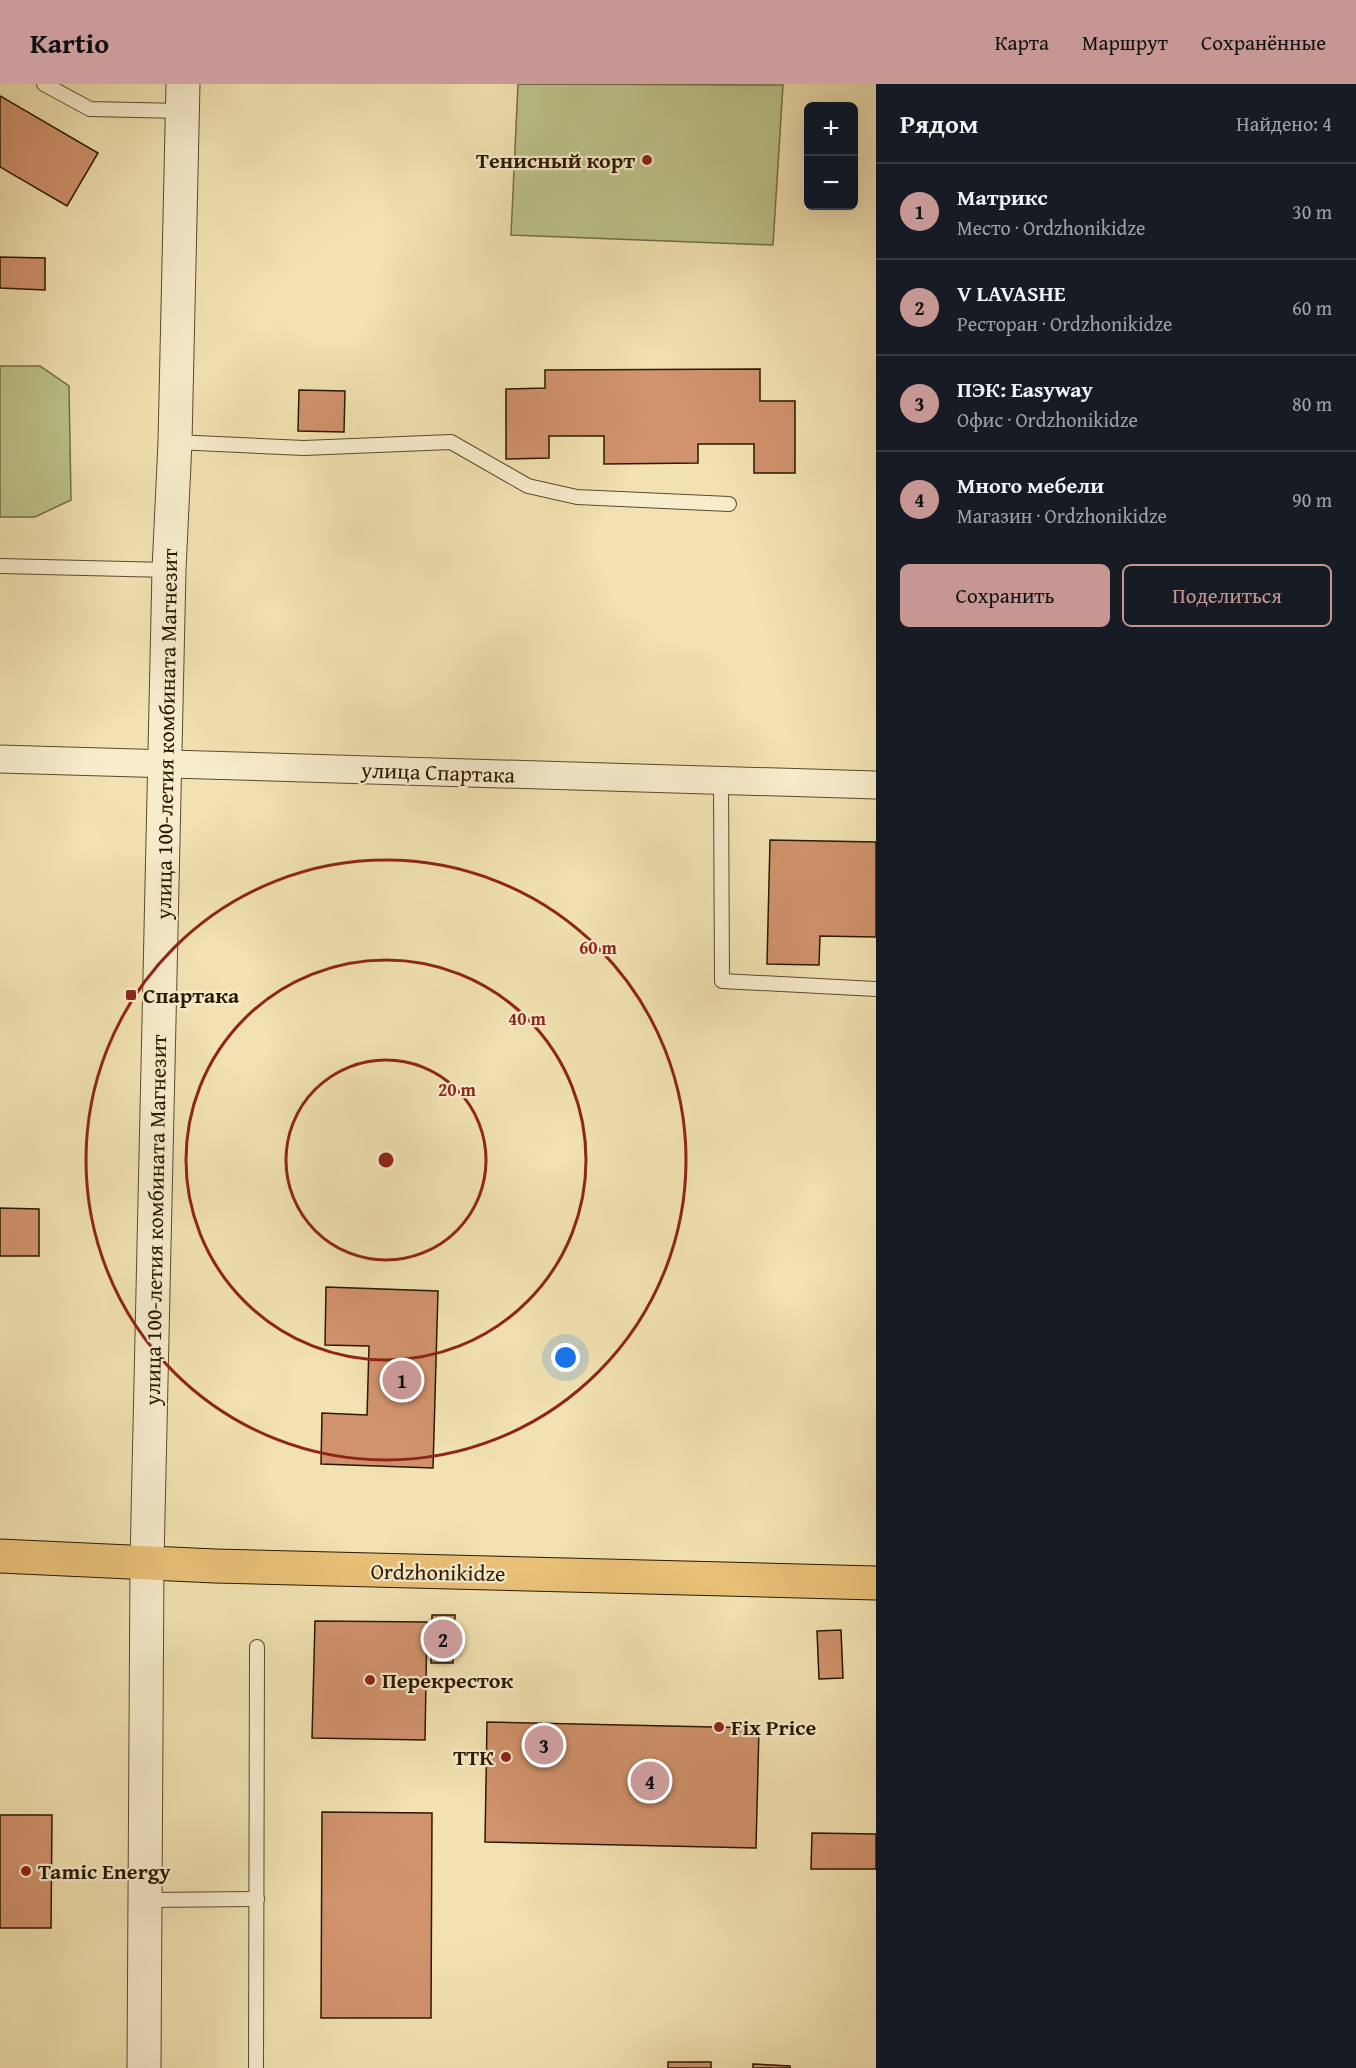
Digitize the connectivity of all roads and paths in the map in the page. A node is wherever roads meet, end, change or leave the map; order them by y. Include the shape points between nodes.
1 (44, 84) edge
2 (182, 98) edge
3 (175, 442) junction
4 (729, 504) dead end
5 (0, 566) edge
6 (169, 570) junction
7 (0, 759) edge
8 (165, 764) junction
9 (722, 780) junction
10 (876, 785) edge
11 (876, 989) edge
12 (0, 1556) edge
13 (147, 1562) junction
14 (876, 1583) edge
15 (257, 1647) dead end
16 (256, 1899) junction
17 (145, 1900) junction
18 (144, 2068) edge
19 (256, 2068) edge

1 - 2 lane via 90,109
2 - 3 street, улица 100-летия комбината Магнезит
3 - 4 lane via 304,448 451,442 528,486 577,497
3 - 6 street, улица 100-летия комбината Магнезит
5 - 6 lane
6 - 8 street, улица 100-летия комбината Магнезит
7 - 8 street, улица Спартака
8 - 9 street, улица Спартака
8 - 13 street, улица 100-летия комбината Магнезит
9 - 10 street, улица Спартака
9 - 11 lane via 722,981
12 - 13 main road, Ordzhonikidze
13 - 14 main road, Ordzhonikidze
13 - 17 street, улица 100-летия комбината Магнезит
15 - 16 lane
16 - 17 lane
16 - 19 lane
17 - 18 street, улица 100-летия комбината Магнезит

